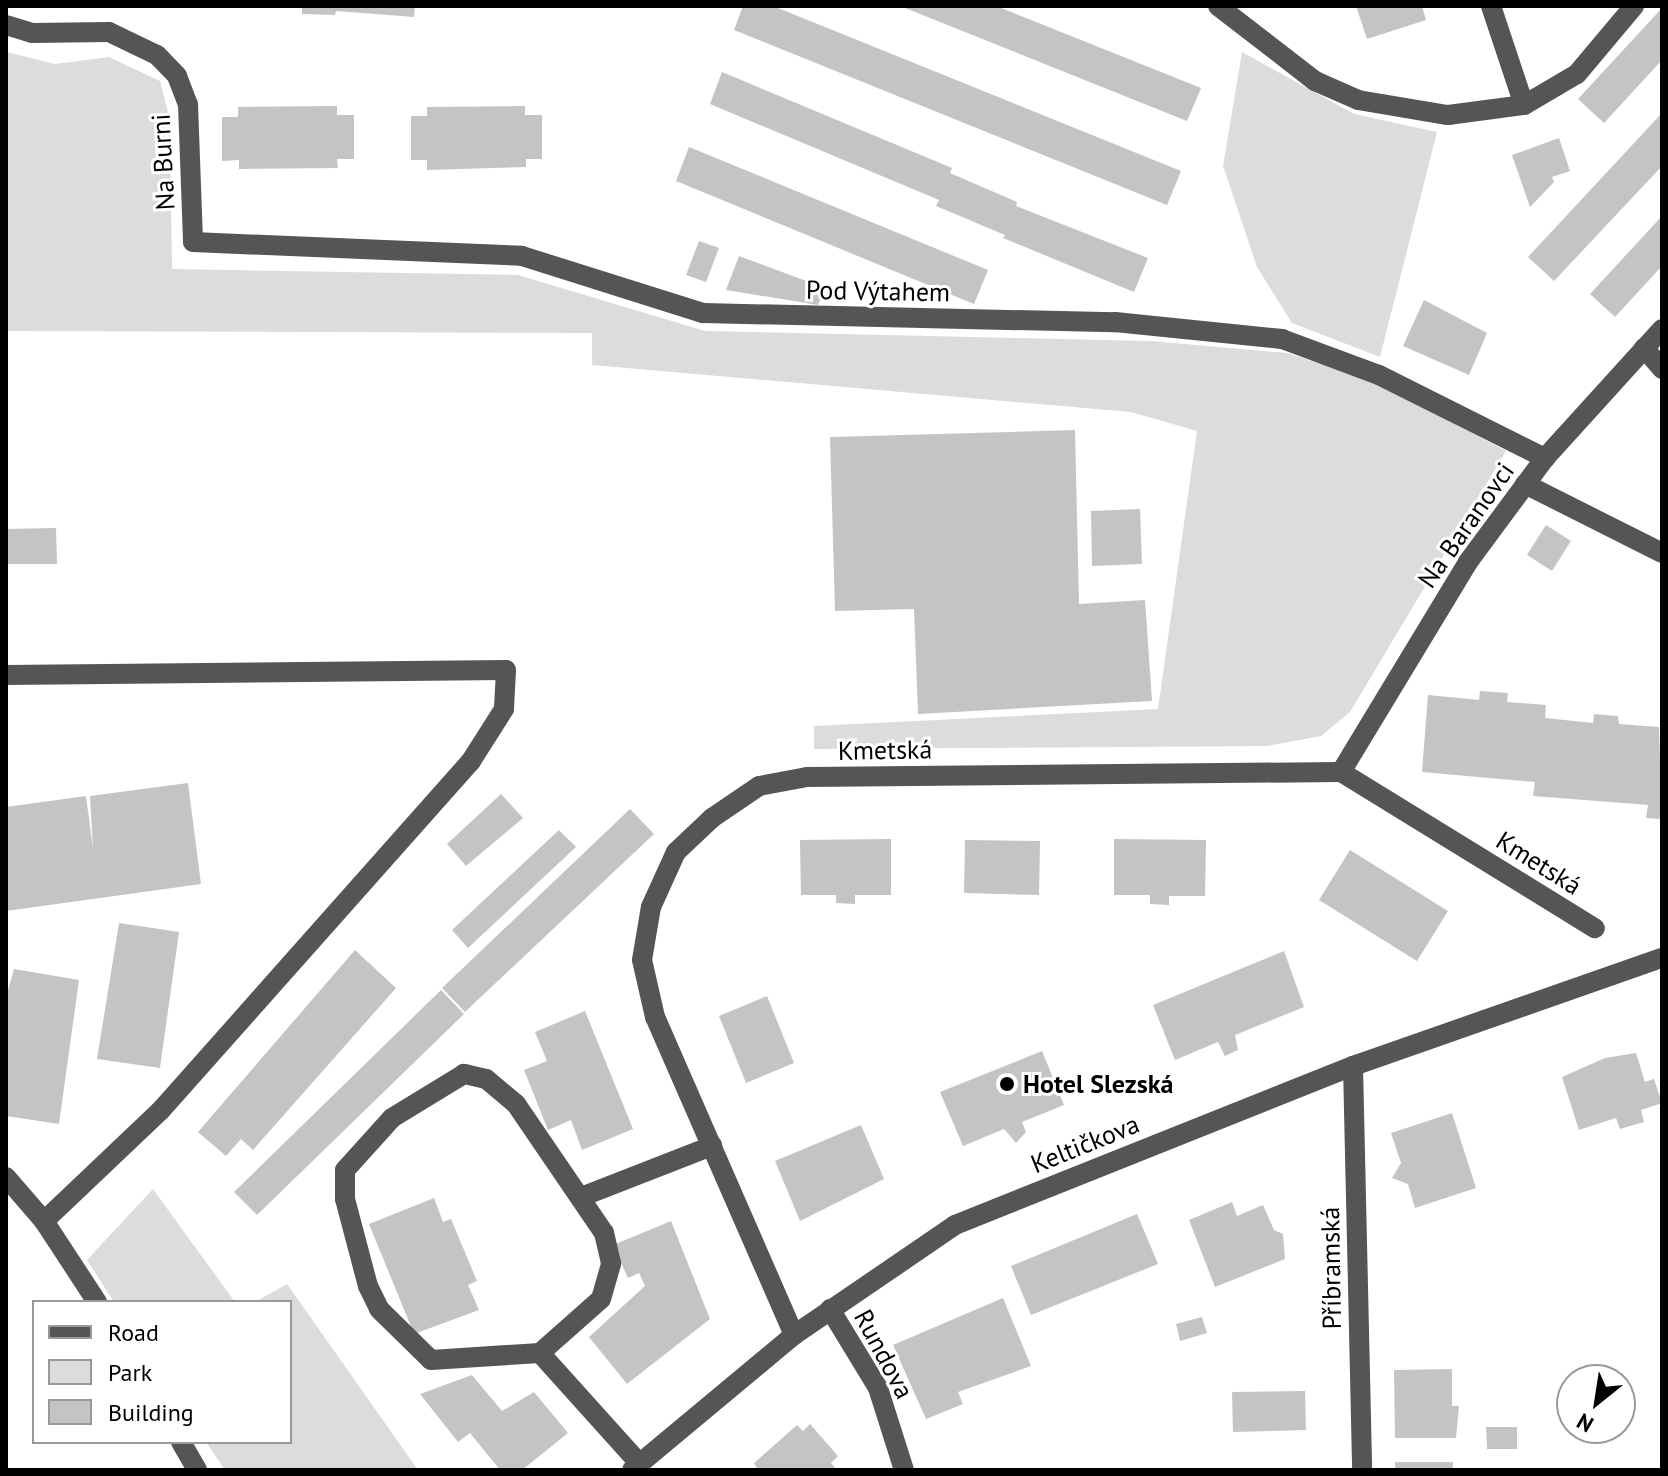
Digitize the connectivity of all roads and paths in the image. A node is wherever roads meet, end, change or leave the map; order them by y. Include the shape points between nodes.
1 (1218, 6) edge
2 (1491, 6) edge
3 (1634, 6) edge
4 (6, 25) edge
5 (1524, 105) junction
6 (193, 242) joint
7 (1662, 329) edge
8 (1644, 348) junction
9 (1662, 369) edge
10 (1545, 458) junction
11 (1525, 484) junction
12 (1662, 553) edge
13 (6, 675) edge
14 (1341, 772) junction
15 (1595, 928) dead end
16 (1662, 958) edge
17 (1353, 1066) junction
18 (712, 1146) junction
19 (6, 1177) edge
20 (581, 1197) junction
21 (44, 1221) junction
22 (96, 1300) edge
23 (830, 1309) junction
24 (794, 1335) junction
25 (540, 1353) junction
26 (182, 1444) edge
27 (636, 1467) edge
28 (197, 1470) edge
29 (904, 1470) edge
30 (1362, 1470) edge

1 - 5 street via 1315,81 1358,100 1448,115
2 - 5 street
3 - 5 street via 1577,74
4 - 6 street, Na Burni via 32,33 109,32 134,40 177,76 188,104
6 - 10 street, Pod Výtahem via 522,256 703,313 1115,322 1282,339 1379,375
7 - 8 street, Na Baranovci
8 - 9 street
8 - 10 street, Na Baranovci
10 - 11 street, Na Baranovci
11 - 12 street
11 - 14 street, Na Baranovci via 1468,562
13 - 21 street via 506,670 504,709 471,761 160,1111
14 - 15 street, Kmetská
14 - 18 street, Kmetská via 807,777 759,786 712,818 676,852 651,907 642,960 655,1017
16 - 17 street, Keltičkova
17 - 23 street, Keltičkova via 955,1225
17 - 30 street, Příbramská
18 - 20 street
18 - 24 street, Kmetská
19 - 21 street
20 - 25 street via 604,1233 609,1281 591,1312
20 - 25 street via 516,1104 474,1075 451,1079 392,1118 345,1170 345,1199 368,1286 379,1309 417,1352 443,1362
21 - 22 street
23 - 24 street, Keltičkova
23 - 29 street, Rundova via 878,1388
24 - 27 street, Keltičkova
25 - 27 street
26 - 28 street

